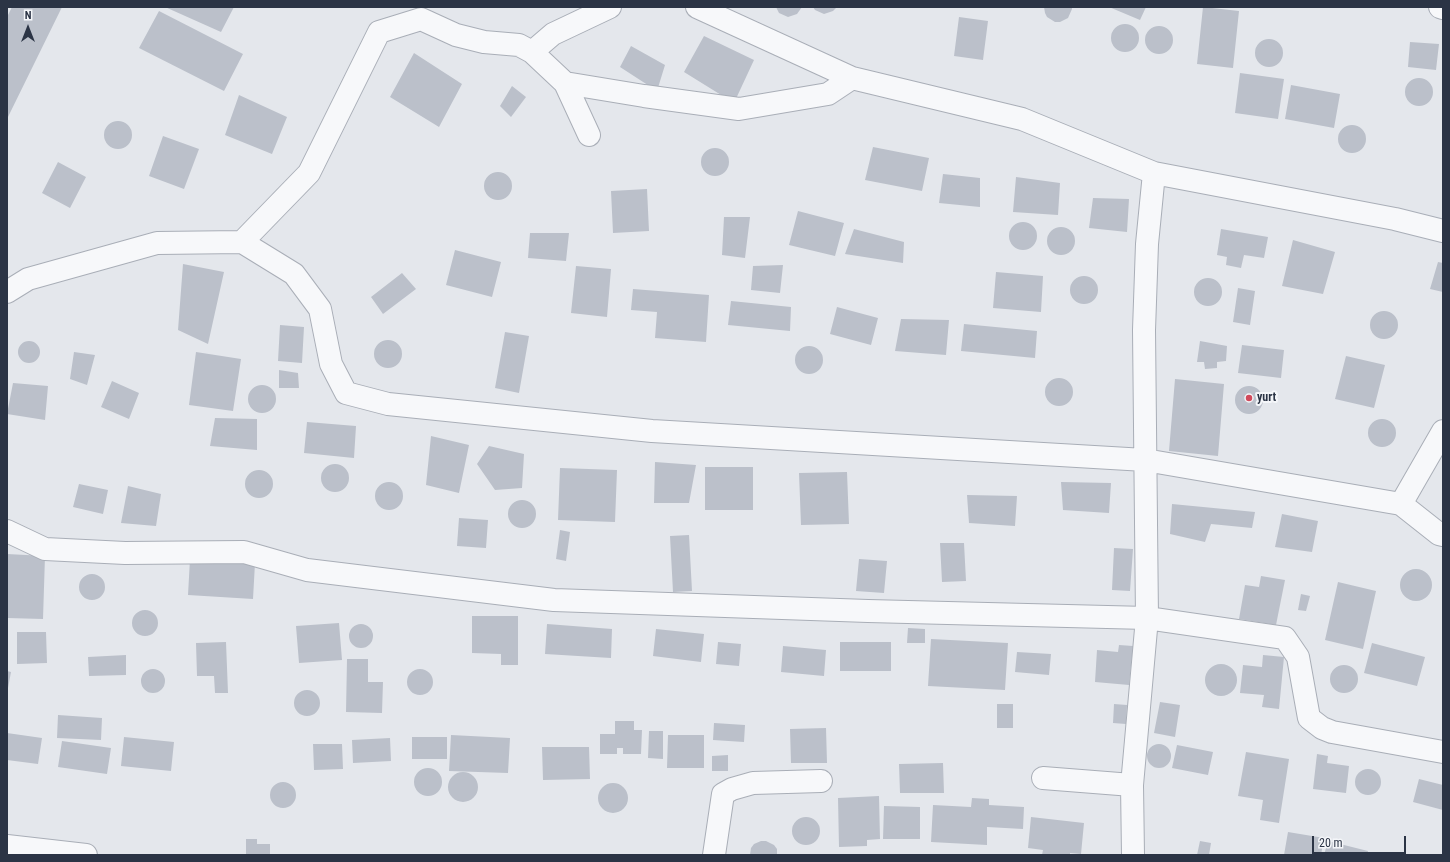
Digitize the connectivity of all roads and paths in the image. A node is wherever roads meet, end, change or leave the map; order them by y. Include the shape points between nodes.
1 (610, 7) edge
2 (697, 7) edge
3 (1440, 7) edge
4 (1443, 8) edge
5 (416, 13) edge
6 (532, 52) junction
7 (852, 78) junction
8 (565, 83) junction
9 (589, 135) dead end
10 (1154, 173) junction
11 (1443, 232) edge
12 (242, 242) junction
13 (7, 292) edge
14 (1443, 431) edge
15 (1145, 460) junction
16 (1400, 504) junction
17 (7, 531) edge
18 (1443, 535) edge
19 (1147, 618) junction
20 (1443, 752) edge
21 (1043, 778) dead end
22 (821, 781) dead end
23 (1132, 785) junction
24 (7, 846) edge
25 (86, 855) edge
26 (714, 855) edge
27 (1133, 855) edge

1 - 6 street via 553,34
2 - 7 street
3 - 4 street
5 - 6 street via 456,35 484,42 519,45
5 - 12 street via 379,32 309,173
6 - 8 street
7 - 8 street via 828,94 739,109
7 - 10 street via 1022,119
8 - 9 street
10 - 11 street via 1395,219
10 - 15 street via 1144,330
12 - 13 street via 157,243 28,279
12 - 15 street via 294,274 320,309 332,364 346,393 388,404 652,431
14 - 16 street
15 - 16 street
15 - 19 street
16 - 18 street
17 - 19 street via 45,549 125,553 244,552 308,570 554,600
19 - 20 street via 1285,638 1298,657 1309,718 1322,728
19 - 23 street
21 - 23 street
22 - 26 street via 753,783 723,794
23 - 27 street
24 - 25 street

